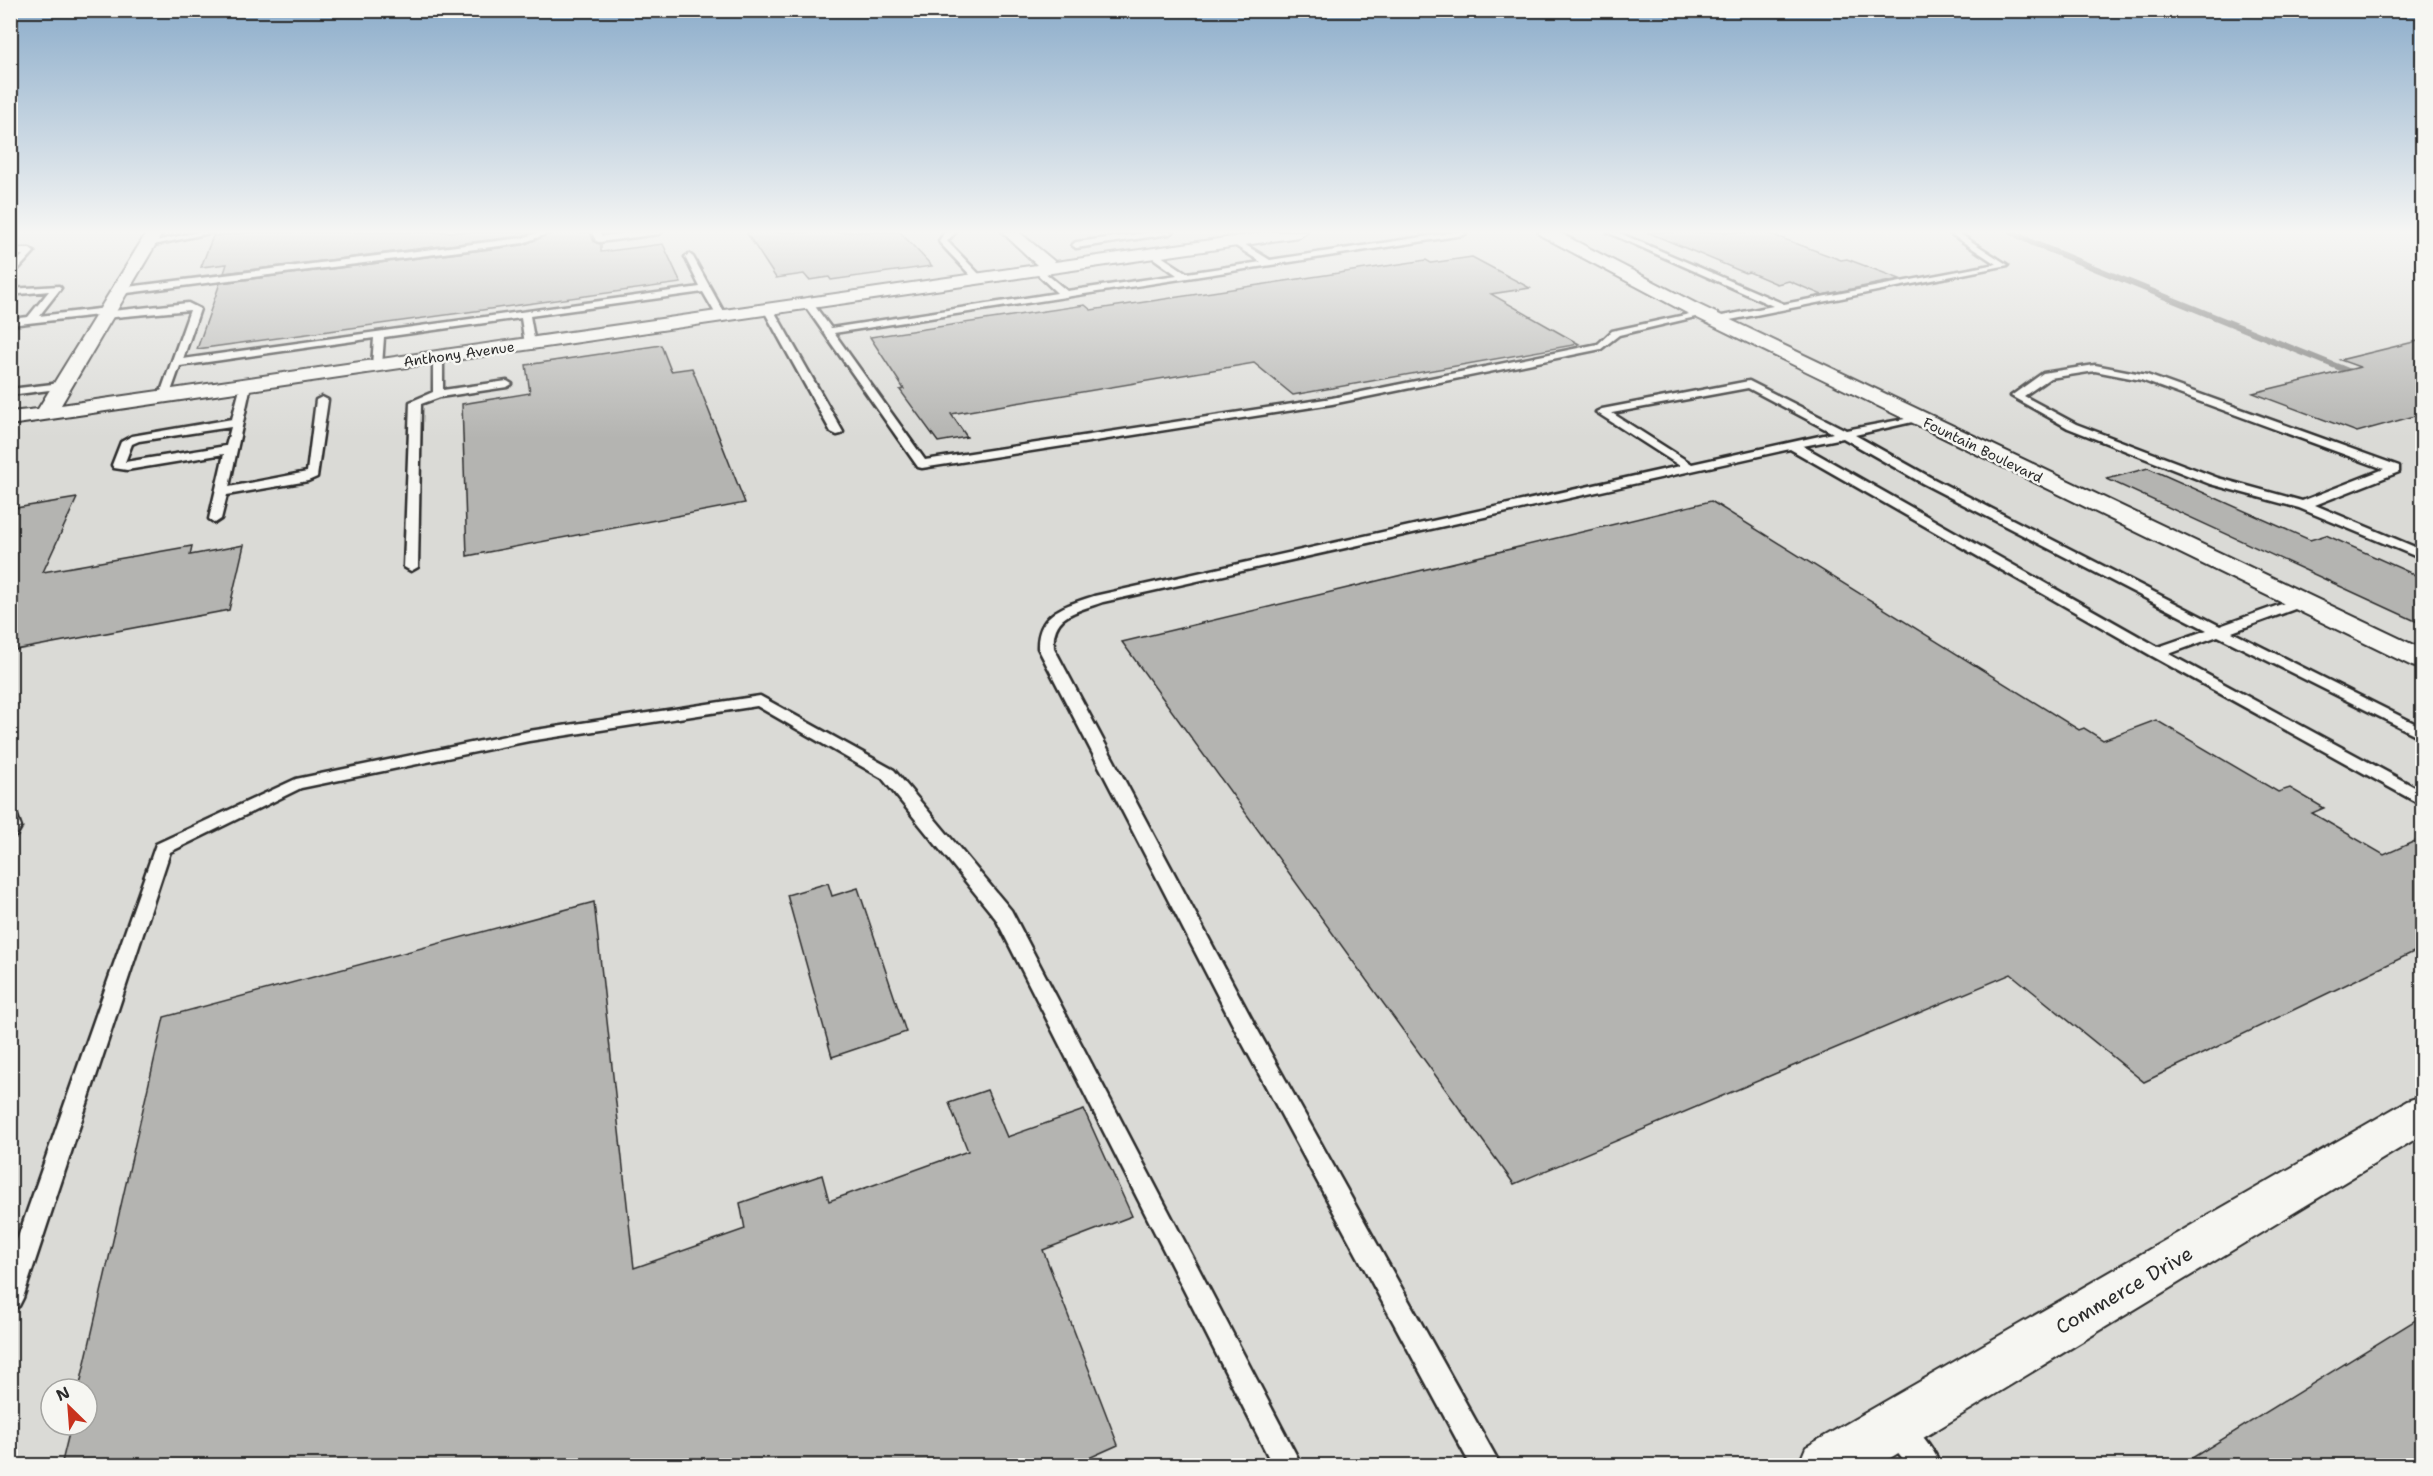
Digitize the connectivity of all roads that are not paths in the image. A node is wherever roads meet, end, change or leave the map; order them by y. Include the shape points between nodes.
1 (46, 301) edge
2 (113, 301) edge
3 (620, 301) edge
4 (713, 301) edge
5 (822, 301) edge
6 (1026, 301) edge
7 (1678, 301) edge
8 (1769, 301) edge
9 (1815, 301) edge
10 (808, 303) junction
11 (1783, 307) junction
12 (768, 309) junction
13 (105, 313) junction
14 (525, 314) junction
15 (721, 316) junction
16 (1709, 317) junction
17 (31, 320) junction
18 (10, 322) edge
19 (829, 331) junction
20 (379, 335) junction
21 (530, 344) junction
22 (438, 357) junction
23 (176, 363) junction
24 (376, 366) junction
25 (507, 384) dead end
26 (246, 385) junction
27 (61, 386) junction
28 (10, 392) edge
29 (438, 394) junction
30 (164, 397) junction
31 (322, 400) dead end
32 (45, 414) junction
33 (1917, 418) junction
34 (10, 419) edge
35 (238, 422) junction
36 (837, 432) dead end
37 (1845, 434) junction
38 (1792, 445) junction
39 (231, 449) junction
40 (1691, 468) junction
41 (221, 492) junction
42 (2303, 505) junction
43 (215, 519) dead end
44 (2422, 555) edge
45 (411, 567) dead end
46 (2301, 602) junction
47 (2219, 631) junction
48 (2157, 653) junction
49 (2422, 660) edge
50 (2422, 733) edge
51 (2422, 798) edge
52 (10, 817) edge
53 (10, 832) edge
54 (2422, 1114) edge
55 (10, 1298) edge
56 (1893, 1425) junction
57 (1288, 1466) edge
58 (1487, 1466) edge
59 (1824, 1466) edge
60 (1927, 1466) edge

1 - 17 lane
2 - 13 street
3 - 14 lane
4 - 15 lane
5 - 10 street, Anthony Avenue
6 - 19 lane
7 - 16 street, Fountain Boulevard
8 - 11 lane
9 - 11 lane
10 - 12 street, Anthony Avenue
10 - 19 lane
11 - 16 lane
12 - 15 street, Anthony Avenue
12 - 36 lane
13 - 17 lane
13 - 23 lane via 188,306 195,309
13 - 27 street
14 - 20 lane
14 - 21 lane
15 - 21 street, Anthony Avenue
16 - 19 lane via 1616,333 1601,346 1332,401 922,464
16 - 33 street, Fountain Boulevard
17 - 18 lane
20 - 23 lane
20 - 24 lane
21 - 22 street, Anthony Avenue
22 - 24 street, Anthony Avenue
22 - 29 lane
23 - 30 lane
24 - 26 street, Anthony Avenue
25 - 29 lane
26 - 30 street, Anthony Avenue
26 - 35 lane
27 - 28 lane
27 - 32 street
29 - 45 lane via 416,402
30 - 32 street, Anthony Avenue
31 - 41 lane via 314,474
32 - 34 street, Anthony Avenue
33 - 37 lane
33 - 46 street, Fountain Boulevard
35 - 39 lane
35 - 39 lane via 136,438 127,442 118,465
37 - 38 lane
37 - 40 lane via 1749,384 1602,412
37 - 47 lane
38 - 40 lane
38 - 48 lane
39 - 41 lane
40 - 58 lane via 1099,599 1055,618 1045,632 1046,648 1248,1033
41 - 43 lane
42 - 42 lane via 2214,481 2072,426 2016,396 2047,375 2095,368 2143,376 2395,469
42 - 44 lane
46 - 47 lane
46 - 49 street, Fountain Boulevard
47 - 48 lane
47 - 50 lane
48 - 51 lane
52 - 53 lane
54 - 56 street, Commerce Drive
55 - 57 lane via 162,848 296,784 529,736 760,701 888,774 1004,915
56 - 59 street, Commerce Drive
56 - 60 lane

